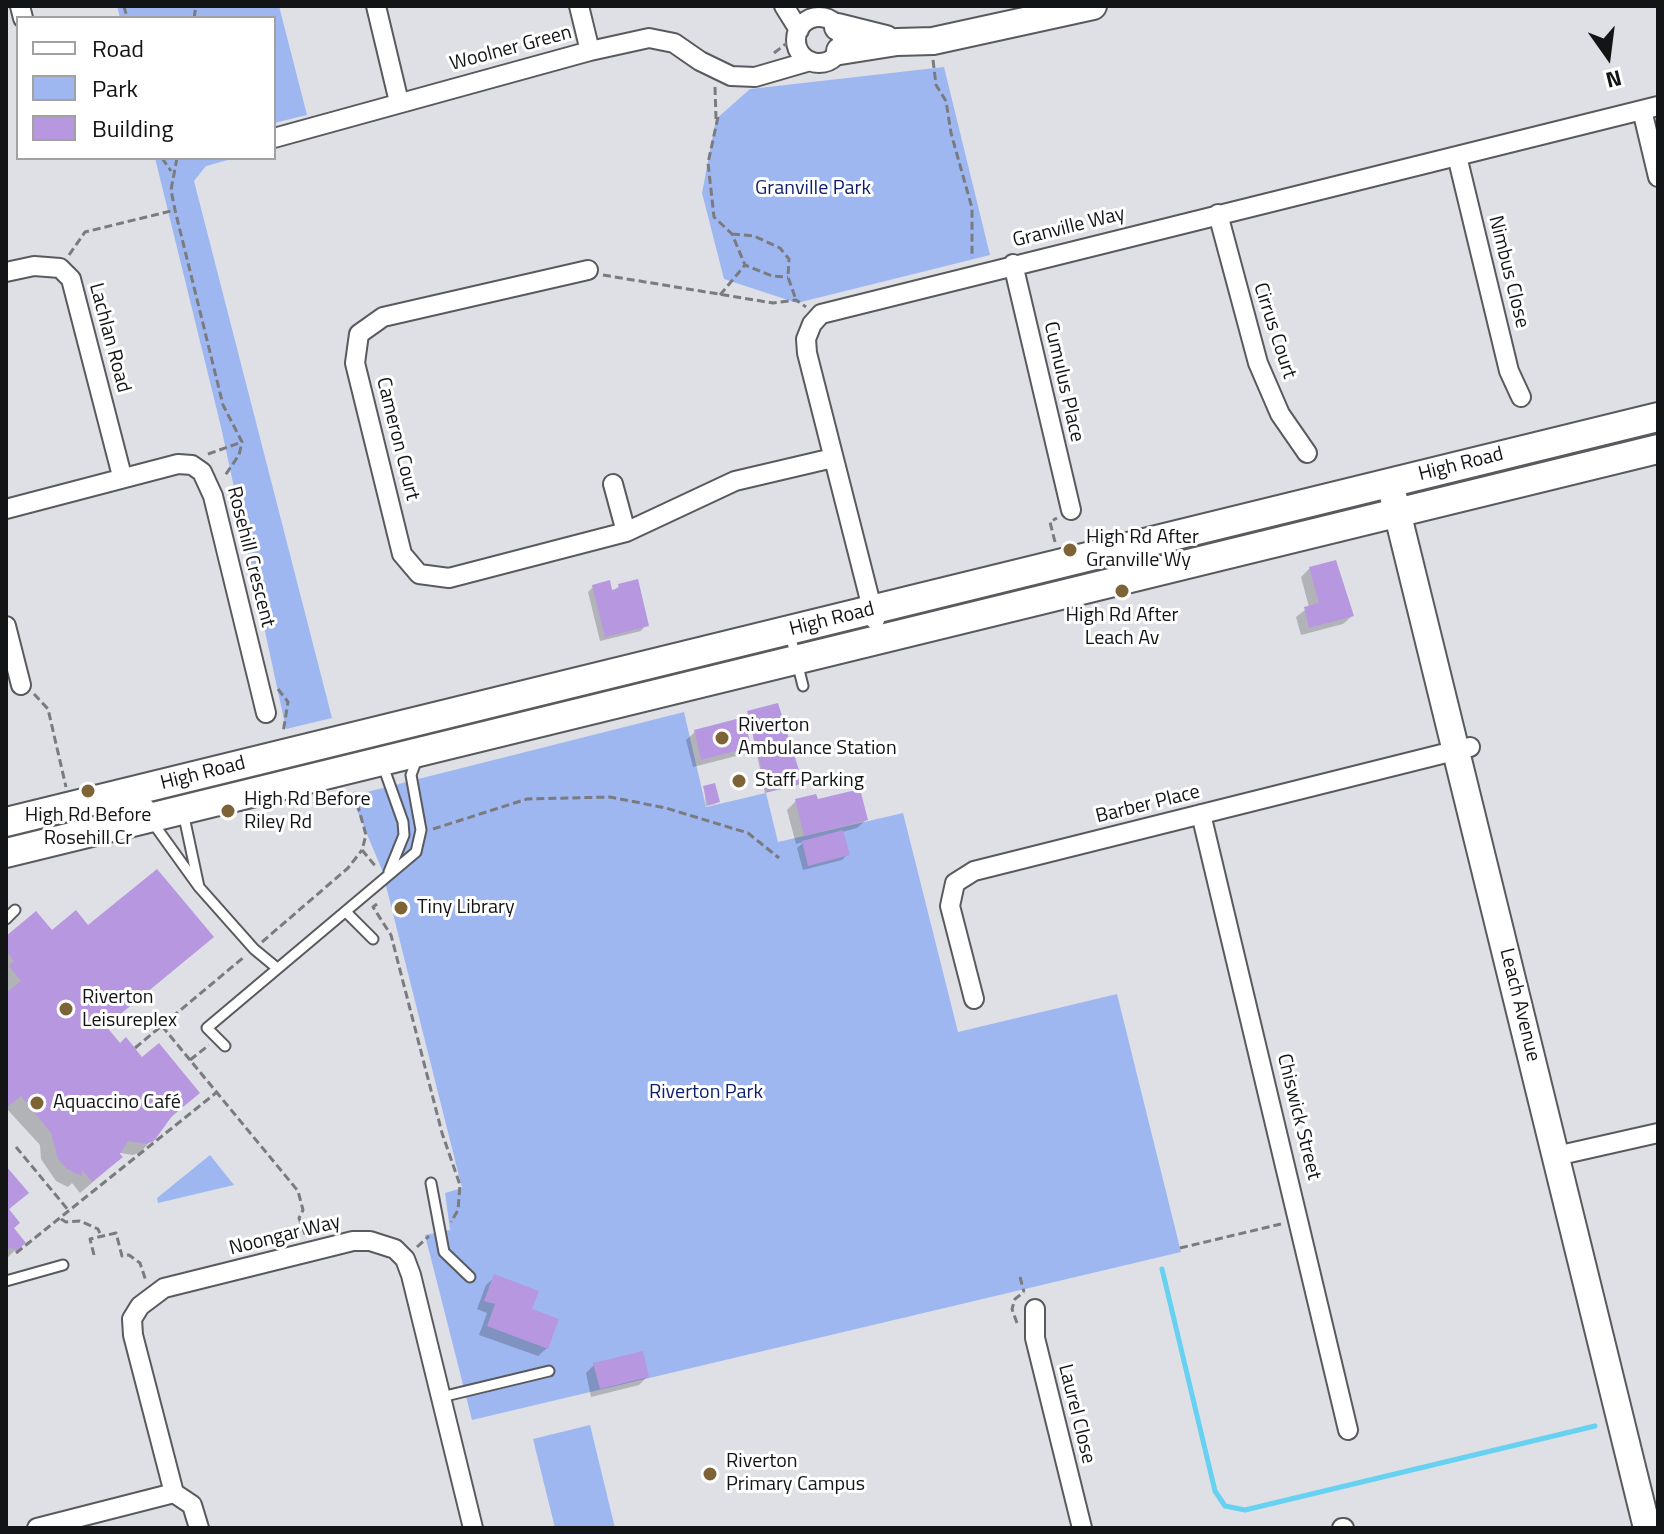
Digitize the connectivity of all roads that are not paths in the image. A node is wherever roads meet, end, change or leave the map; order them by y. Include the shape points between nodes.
1 (376, 6) edge
2 (579, 6) edge
3 (784, 6) edge
4 (1093, 6) edge
5 (1012, 16) edge
6 (826, 25) edge
7 (798, 37) junction
8 (590, 51) junction
9 (810, 61) junction
10 (755, 77) junction
11 (399, 102) junction
12 (1650, 108) edge
13 (276, 137) edge
14 (1457, 156) junction
15 (1658, 177) edge
16 (1218, 214) junction
17 (1013, 264) junction
18 (588, 270) road end
19 (6, 272) edge
20 (1521, 397) dead end
21 (1658, 417) edge
22 (1658, 449) edge
23 (1307, 453) dead end
24 (833, 458) junction
25 (122, 476) junction
26 (1398, 481) junction
27 (613, 484) dead end
28 (6, 509) edge
29 (1071, 510) road end
30 (1405, 510) junction
31 (626, 532) junction
32 (872, 610) junction
33 (6, 626) edge
34 (789, 630) junction
35 (880, 639) junction
36 (800, 672) junction
37 (21, 685) road end
38 (266, 713) dead end
39 (404, 742) junction
40 (1463, 748) junction
41 (183, 811) junction
42 (1201, 814) junction
43 (149, 818) junction
44 (18, 819) edge
45 (6, 853) edge
46 (386, 874) junction
47 (199, 887) junction
48 (15, 910) dead end
49 (347, 913) junction
50 (6, 919) edge
51 (373, 939) dead end
52 (277, 968) junction
53 (974, 999) dead end
54 (225, 1046) dead end
55 (1658, 1133) edge
56 (1564, 1155) junction
57 (431, 1183) dead end
58 (63, 1265) dead end
59 (470, 1277) dead end
60 (6, 1281) edge
61 (1035, 1309) dead end
62 (549, 1371) dead end
63 (441, 1397) junction
64 (1348, 1430) dead end
65 (174, 1493) junction
66 (1658, 1507) edge
67 (37, 1528) edge
68 (199, 1528) edge
69 (473, 1528) edge
70 (1082, 1528) edge
71 (1647, 1528) edge

1 - 11 street
2 - 8 street
3 - 7 street
4 - 5 street
5 - 6 street via 933,41 897,42
6 - 7 street
6 - 9 street via 830,61
7 - 9 street
7 - 10 street
8 - 10 street, Woolner Green via 662,40 721,72
8 - 11 street, Woolner Green
9 - 10 street
11 - 13 street, Woolner Green
12 - 14 street, Granville Way
12 - 15 street
14 - 16 street, Granville Way
14 - 20 street, Nimbus Close via 1509,371
16 - 17 street, Granville Way
16 - 23 street, Cirrus Court via 1258,363 1280,414
17 - 24 street, Granville Way via 831,309 812,324 807,353
17 - 29 street, Cumulus Place
18 - 31 street, Cameron Court via 383,317 359,334 355,363 402,554 419,574 449,578
19 - 25 street, Lachlan Road via 60,268 71,279
21 - 26 main road, High Road
22 - 30 main road, High Road
24 - 31 street, Cameron Court via 735,481
24 - 32 street
25 - 28 street
25 - 38 street, Rosehill Crescent via 178,464 192,465 209,481
26 - 30 street, Leach Avenue
26 - 32 main road, High Road
27 - 31 street
30 - 35 main road, High Road
30 - 40 street, Leach Avenue
32 - 34 main road, High Road
32 - 35 street
33 - 37 street
34 - 36 lane
34 - 39 main road, High Road
35 - 36 main road, High Road
36 - 39 main road, High Road
39 - 41 main road, High Road
39 - 44 main road, High Road
39 - 46 lane via 404,835
39 - 46 lane via 421,830 416,852
40 - 42 street, Barber Place
40 - 56 street, Leach Avenue
41 - 43 main road, High Road
41 - 44 lane via 168,803
41 - 47 lane
42 - 53 street, Barber Place via 974,871 955,883 950,906
42 - 64 street, Chiswick Street
43 - 45 main road, High Road
43 - 47 lane
46 - 49 lane
47 - 52 lane
48 - 50 lane
49 - 51 lane
49 - 52 lane
52 - 54 lane via 207,1028
55 - 56 street
56 - 66 street, Leach Avenue
56 - 71 street, Leach Avenue
57 - 59 lane via 444,1252
58 - 60 lane
61 - 70 street, Laurel Close via 1035,1338
62 - 63 lane
63 - 65 street, Noongar Way via 411,1275 405,1259 384,1243 353,1241 164,1288 132,1319
63 - 69 street, Noongar Way
65 - 67 street
65 - 68 street, Noongar Way via 192,1505

